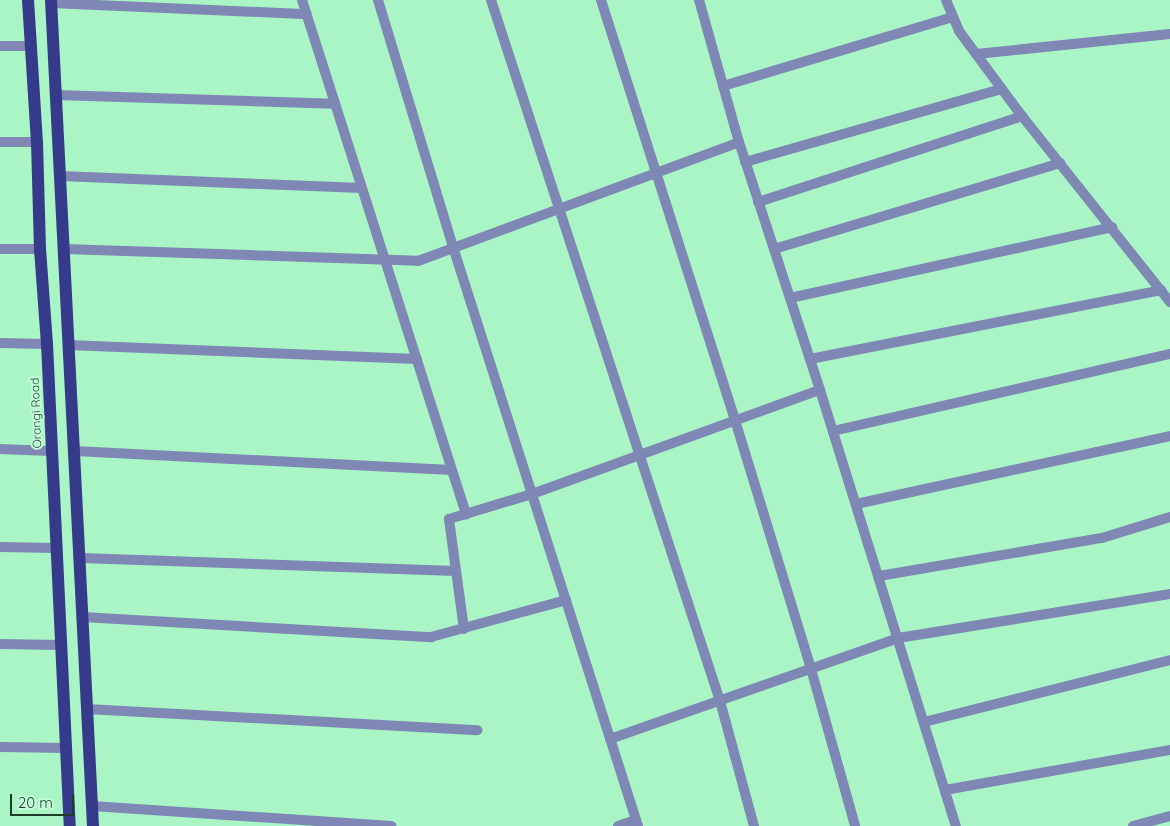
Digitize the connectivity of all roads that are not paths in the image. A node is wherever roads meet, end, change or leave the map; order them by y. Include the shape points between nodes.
1 (28, 0) edge
2 (302, 0) edge
3 (378, 0) edge
4 (491, 0) edge
5 (601, 0) edge
6 (699, 0) edge
7 (946, 0) edge
8 (51, 1) edge
9 (307, 14) junction
10 (954, 18) junction
11 (1170, 34) edge
12 (0, 46) edge
13 (31, 46) junction
14 (976, 54) junction
15 (723, 86) junction
16 (1002, 89) junction
17 (56, 95) junction
18 (335, 104) junction
19 (1022, 116) junction
20 (0, 142) edge
21 (37, 142) junction
22 (739, 142) junction
23 (745, 162) junction
24 (1060, 163) junction
25 (656, 172) junction
26 (60, 176) junction
27 (362, 188) junction
28 (758, 202) junction
29 (559, 208) junction
30 (1112, 227) junction
31 (452, 247) junction
32 (0, 248) edge
33 (40, 249) junction
34 (64, 249) junction
35 (774, 249) junction
36 (385, 260) junction
37 (1161, 290) junction
38 (790, 298) junction
39 (1170, 302) edge
40 (0, 344) edge
41 (47, 344) junction
42 (68, 345) junction
43 (1170, 354) edge
44 (417, 359) junction
45 (810, 359) junction
46 (820, 390) junction
47 (735, 420) junction
48 (833, 431) junction
49 (1170, 436) edge
50 (0, 449) edge
51 (52, 451) junction
52 (76, 451) junction
53 (639, 455) junction
54 (452, 470) junction
55 (532, 494) junction
56 (856, 504) junction
57 (466, 514) junction
58 (1170, 517) edge
59 (0, 547) edge
60 (57, 548) junction
61 (81, 558) junction
62 (456, 571) junction
63 (879, 576) junction
64 (1170, 594) edge
65 (566, 600) junction
66 (82, 617) junction
67 (464, 628) junction
68 (898, 638) junction
69 (0, 644) edge
70 (61, 645) junction
71 (1170, 660) edge
72 (811, 669) junction
73 (720, 701) junction
74 (87, 709) junction
75 (924, 722) junction
76 (477, 730) dead end
77 (610, 739) junction
78 (0, 747) edge
79 (68, 748) junction
80 (1170, 750) edge
81 (945, 790) junction
82 (92, 806) junction
83 (1170, 816) edge
84 (638, 823) edge
85 (70, 826) edge
86 (93, 826) edge
87 (391, 826) edge
88 (618, 826) edge
89 (754, 826) edge
90 (855, 826) edge
91 (956, 826) edge
92 (1133, 826) edge

1 - 13 main road, Orangi Road
2 - 9 street
3 - 31 street
4 - 29 street
5 - 25 street
6 - 15 street
7 - 10 street
8 - 9 street
8 - 17 main road
9 - 18 street
10 - 14 street via 959,31
10 - 15 street
11 - 14 street
12 - 13 street
13 - 21 main road, Orangi Road
14 - 16 street
15 - 22 street
16 - 19 street
16 - 23 street
17 - 18 street
17 - 26 main road
18 - 27 street
19 - 24 street
19 - 28 street
20 - 21 street
21 - 33 main road, Orangi Road
22 - 23 street
22 - 25 street
23 - 28 street
24 - 30 street
24 - 35 street
25 - 29 street
25 - 47 street
26 - 27 street
26 - 34 main road
27 - 36 street
28 - 35 street
29 - 31 street
29 - 53 street
30 - 37 street
30 - 38 street
31 - 36 street via 418,261
31 - 55 street
32 - 33 street
33 - 41 main road, Orangi Road
34 - 36 street
34 - 42 main road
35 - 38 street
36 - 44 street
37 - 39 street
37 - 45 street
38 - 45 street
40 - 41 street
41 - 51 main road, Orangi Road
42 - 44 street
42 - 52 main road
43 - 48 street
44 - 54 street
45 - 46 street
46 - 47 street
46 - 48 street
47 - 53 street
47 - 72 street
48 - 56 street
49 - 56 street
50 - 51 street
51 - 60 main road, Orangi Road
52 - 54 street
52 - 61 main road
53 - 55 street
53 - 73 street
54 - 57 street
55 - 57 street
55 - 65 street
56 - 63 street
57 - 62 street via 449,519
58 - 63 street via 1102,538
59 - 60 street
60 - 70 main road, Orangi Road
61 - 62 street
61 - 66 main road
62 - 67 street
63 - 68 street
64 - 68 street
65 - 67 street
65 - 77 street
66 - 67 street via 431,637
66 - 74 main road
68 - 72 street
68 - 75 street
69 - 70 street
70 - 79 main road, Orangi Road
71 - 75 street
72 - 73 street
72 - 90 street
73 - 77 street
73 - 89 street
74 - 76 street
74 - 82 main road
75 - 81 street
77 - 84 street
78 - 79 street
79 - 85 main road, Orangi Road
80 - 81 street
81 - 91 street
82 - 86 main road
82 - 87 street
83 - 92 street
84 - 88 street

